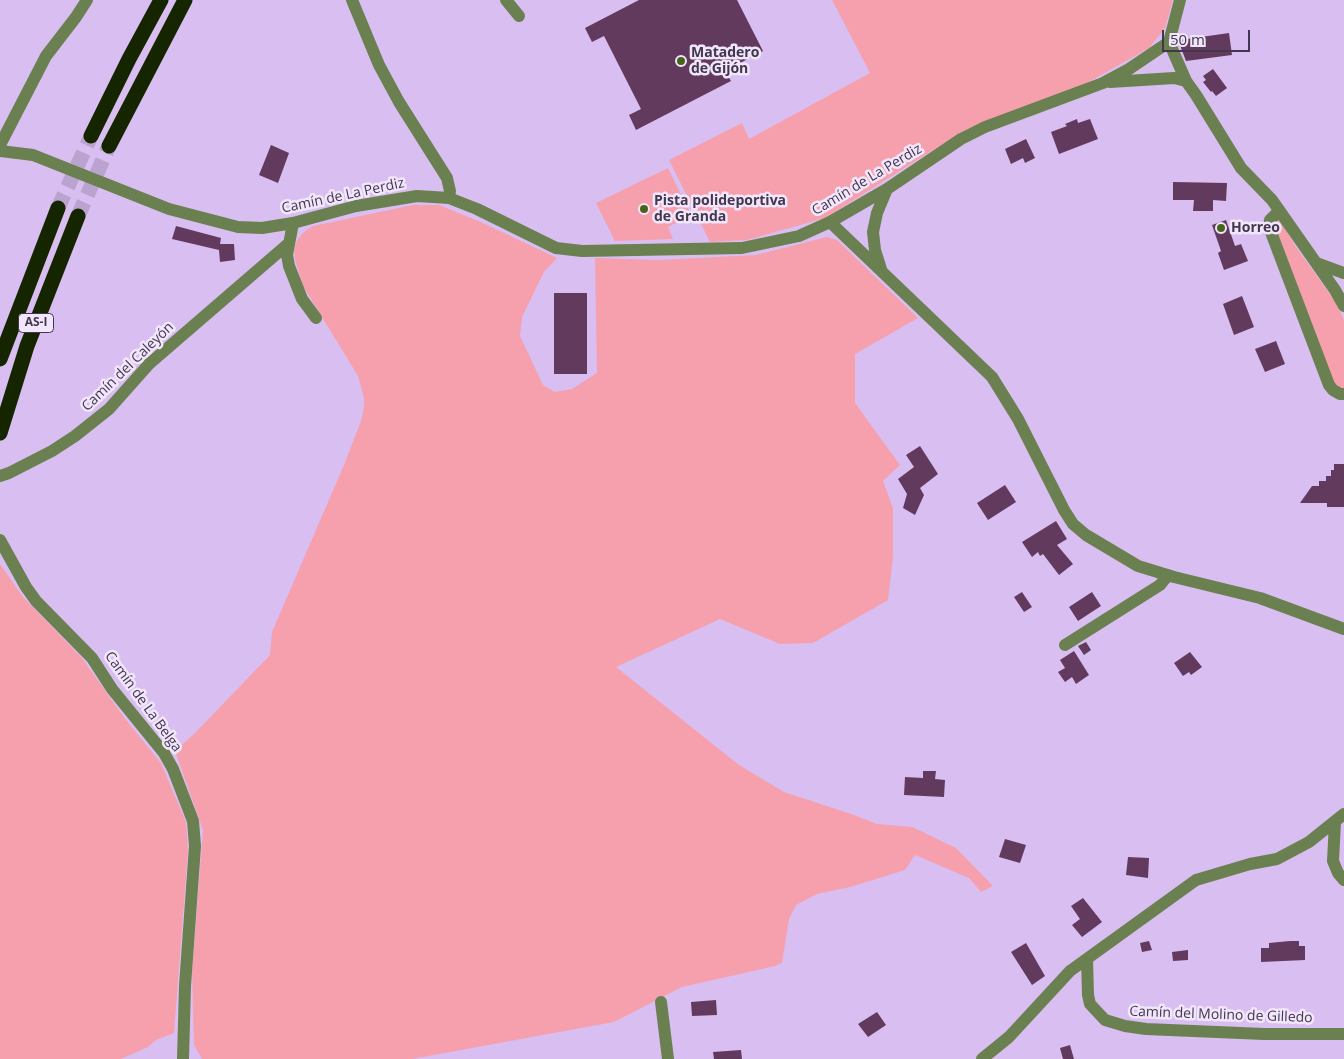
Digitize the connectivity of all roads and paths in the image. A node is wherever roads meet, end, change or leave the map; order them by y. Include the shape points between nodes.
1 (87, 0) edge
2 (161, 0) edge
3 (185, 0) edge
4 (352, 0) edge
5 (506, 0) edge
6 (1180, 0) edge
7 (519, 16) dead end
8 (1169, 42) junction
9 (1186, 81) junction
10 (1103, 83) junction
11 (91, 136) tunnel mouth
12 (0, 145) edge
13 (109, 146) tunnel mouth
14 (0, 151) edge
15 (888, 189) junction
16 (449, 198) junction
17 (58, 208) tunnel mouth
18 (1279, 211) junction
19 (78, 216) tunnel mouth
20 (830, 222) junction
21 (292, 223) junction
22 (288, 244) junction
23 (1316, 263) junction
24 (1344, 273) edge
25 (885, 276) junction
26 (1344, 306) edge
27 (316, 318) dead end
28 (0, 359) edge
29 (1344, 394) edge
30 (0, 433) edge
31 (0, 476) edge
32 (0, 540) edge
33 (1168, 575) junction
34 (1344, 629) edge
35 (1065, 645) dead end
36 (1339, 818) edge
37 (1344, 880) edge
38 (1087, 958) junction
39 (661, 1002) dead end
40 (1344, 1034) edge
41 (185, 1057) edge
42 (668, 1059) edge
43 (982, 1059) edge

1 - 12 street via 46,56
2 - 11 highway
3 - 13 highway
4 - 16 street via 379,65 447,178
5 - 7 street
6 - 8 street
8 - 9 street
8 - 10 street, Camín de La Perdiz
9 - 10 street via 1174,78
9 - 18 street via 1241,168
10 - 15 street, Camín de La Perdiz via 985,127 961,139
14 - 21 street, Camín de La Perdiz via 33,155 169,209 238,227 262,228
15 - 20 street, Camín de La Perdiz
15 - 25 street via 877,212 873,232 875,250
16 - 20 street, Camín de La Perdiz via 556,248 582,251 742,248 799,236
16 - 21 street, Camín de La Perdiz via 417,196 356,206
17 - 28 highway, AS-I
18 - 23 street
18 - 29 street via 1270,220 1269,227 1286,288 1329,385
19 - 30 highway, AS-I via 27,346
20 - 25 street
21 - 22 street
22 - 27 street via 292,274 302,298
22 - 31 street, Camín del Caleyón via 150,364 109,409 52,451
23 - 24 street
23 - 26 street
25 - 33 street via 992,377 1018,419 1073,524 1138,566
32 - 41 street, Camín de La Belga via 36,600 92,658 112,689 164,753 193,820 195,846 185,986
33 - 34 street via 1260,598
33 - 35 street via 1160,585
36 - 37 street via 1333,861
36 - 38 street via 1309,842 1277,859 1196,880
38 - 40 street, Camín del Molino de Gilledo via 1090,1004 1105,1020 1125,1026 1264,1034
38 - 43 street
39 - 42 street

